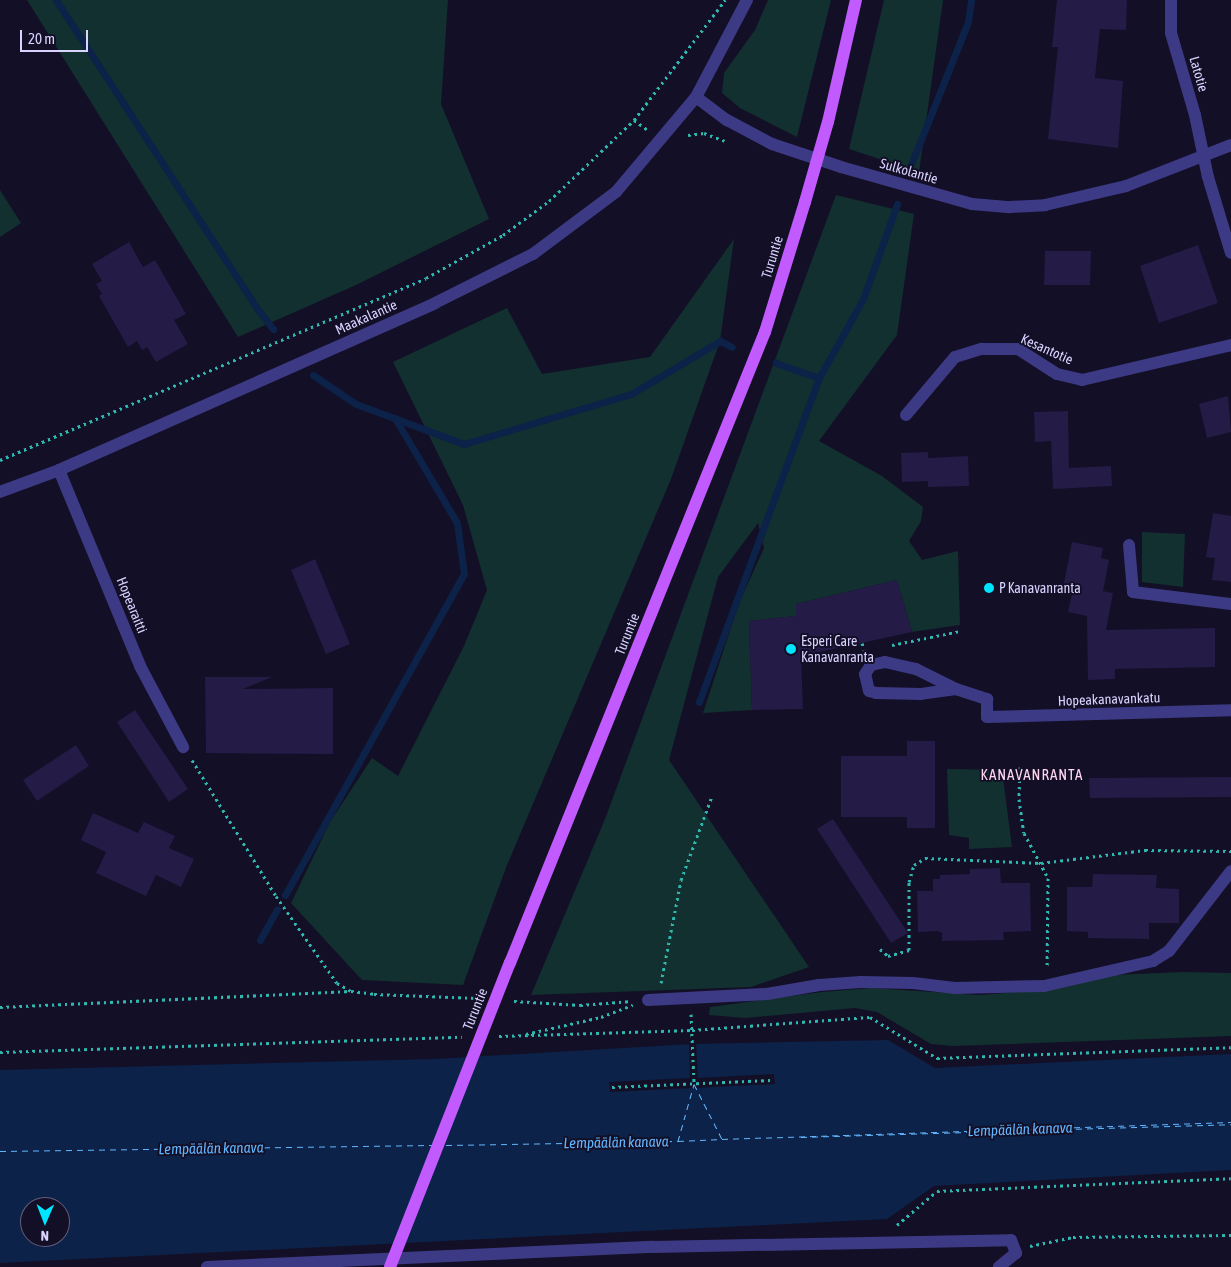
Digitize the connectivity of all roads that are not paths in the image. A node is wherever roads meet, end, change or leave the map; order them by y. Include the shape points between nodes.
1 (747, 0) edge
2 (856, 0) edge
3 (1171, 0) edge
4 (696, 97) junction
5 (1231, 145) edge
6 (1204, 155) junction
7 (1231, 253) edge
8 (1231, 345) edge
9 (906, 415) dead end
10 (59, 470) junction
11 (0, 492) edge
12 (1129, 545) dead end
13 (1231, 604) edge
14 (956, 689) junction
15 (1231, 710) edge
16 (184, 747) road end
17 (1231, 871) edge
18 (653, 999) road end
19 (206, 1267) edge
20 (390, 1267) edge
21 (999, 1267) edge

1 - 4 street
2 - 20 main road, Turuntie, bridge via 828,122 764,332
3 - 6 street, Latotie via 1171,33
4 - 6 street, Sulkolantie via 727,120 772,144 972,204 1010,207 1078,198 1126,186
4 - 10 street, Maakalantie via 616,192 533,254 435,302
5 - 6 street, Sulkolantie
6 - 7 street
8 - 9 street, Kesantotie via 1082,380 1057,374 1018,349 982,349 954,357
10 - 11 street, Maakalantie
10 - 16 street, Hopearaitti via 140,666
12 - 13 street via 1133,592
14 - 14 street via 900,664 871,665 865,674 869,691 876,693 921,694
14 - 15 street, Hopeakanavankatu via 987,699 987,717
17 - 18 street via 1169,951 1153,961 1047,985 955,988 860,982 766,994
19 - 21 street via 653,1247 1011,1240 1016,1253

